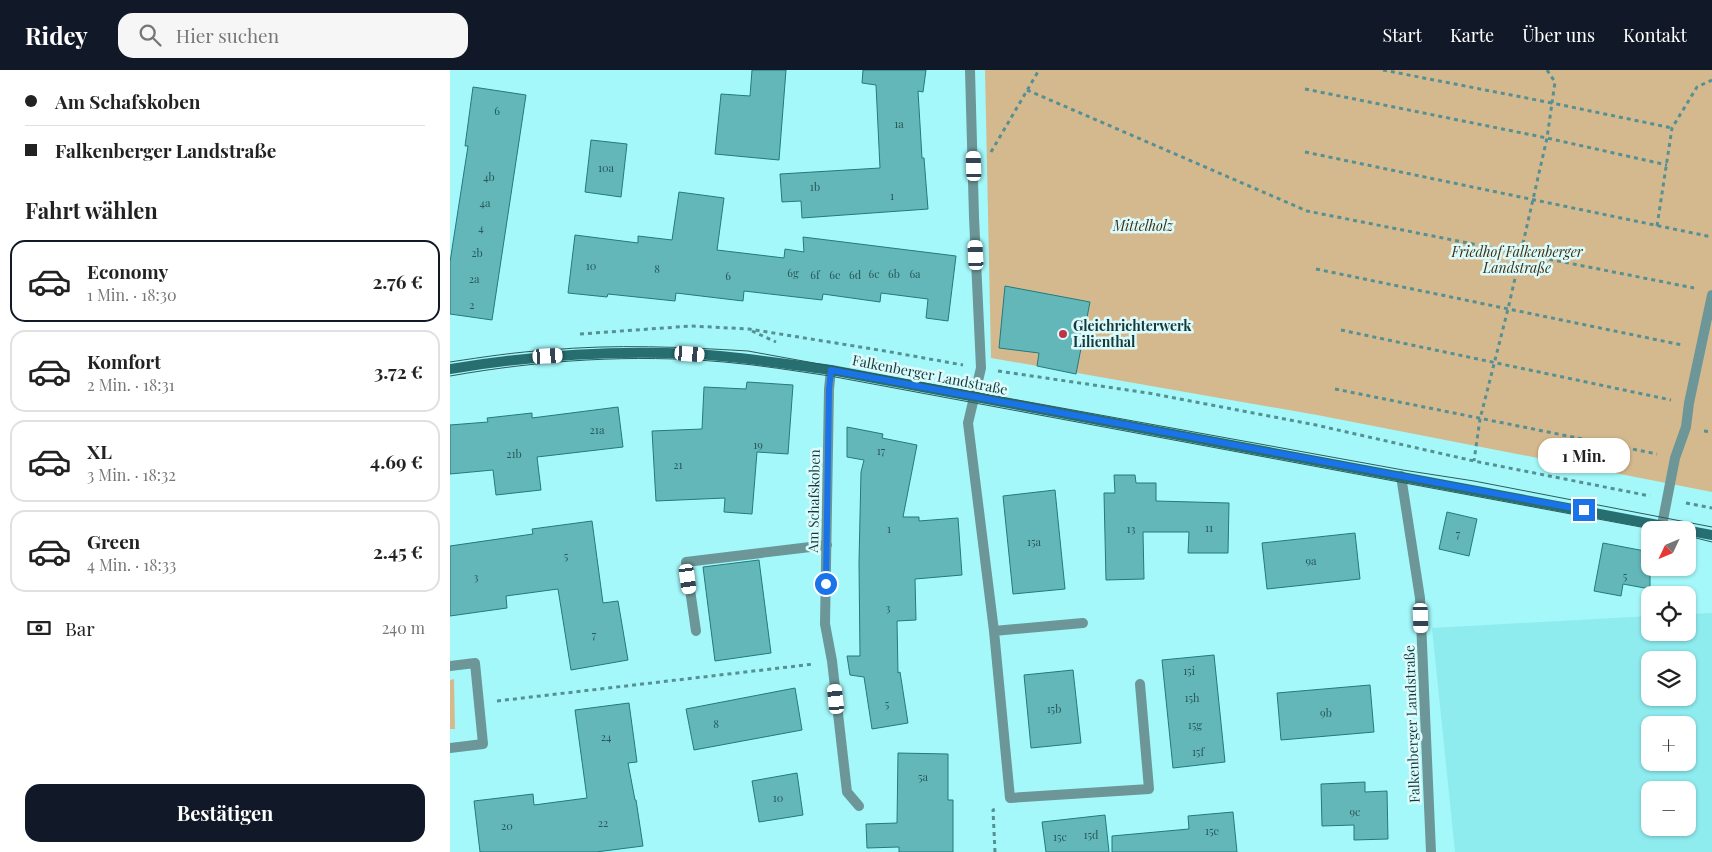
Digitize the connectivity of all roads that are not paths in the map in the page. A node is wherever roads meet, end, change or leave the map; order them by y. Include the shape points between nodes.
1 (970, 70) edge
2 (1707, 292) edge
3 (450, 369) edge
4 (831, 370) junction
5 (973, 400) junction
6 (1401, 476) junction
7 (1641, 521) edge
8 (1663, 521) edge
9 (1696, 531) edge
10 (1712, 534) edge
11 (827, 545) junction
12 (1084, 622) dead end
13 (696, 631) dead end
14 (994, 631) junction
15 (450, 666) edge
16 (1140, 684) dead end
17 (450, 748) edge
18 (859, 806) dead end
19 (1431, 852) edge

1 - 5 street via 981,368
2 - 8 street via 1686,427 1675,458
3 - 4 street, Falkenberger Landstraße via 548,356 618,353 748,358
4 - 5 street, Falkenberger Landstraße
4 - 11 street, Am Schafskoben
5 - 6 street, Falkenberger Landstraße
5 - 14 street, Falkenberger Landstraße via 968,423
6 - 7 street, Falkenberger Landstraße
6 - 19 street, Falkenberger Landstraße via 1420,598
9 - 10 street, Falkenberger Landstraße
11 - 13 street via 686,562
11 - 18 street, Am Schafskoben via 825,624 847,792
12 - 14 street
14 - 16 street, Falkenberger Landstraße via 1010,798 1149,789
15 - 17 street via 475,663 483,744

